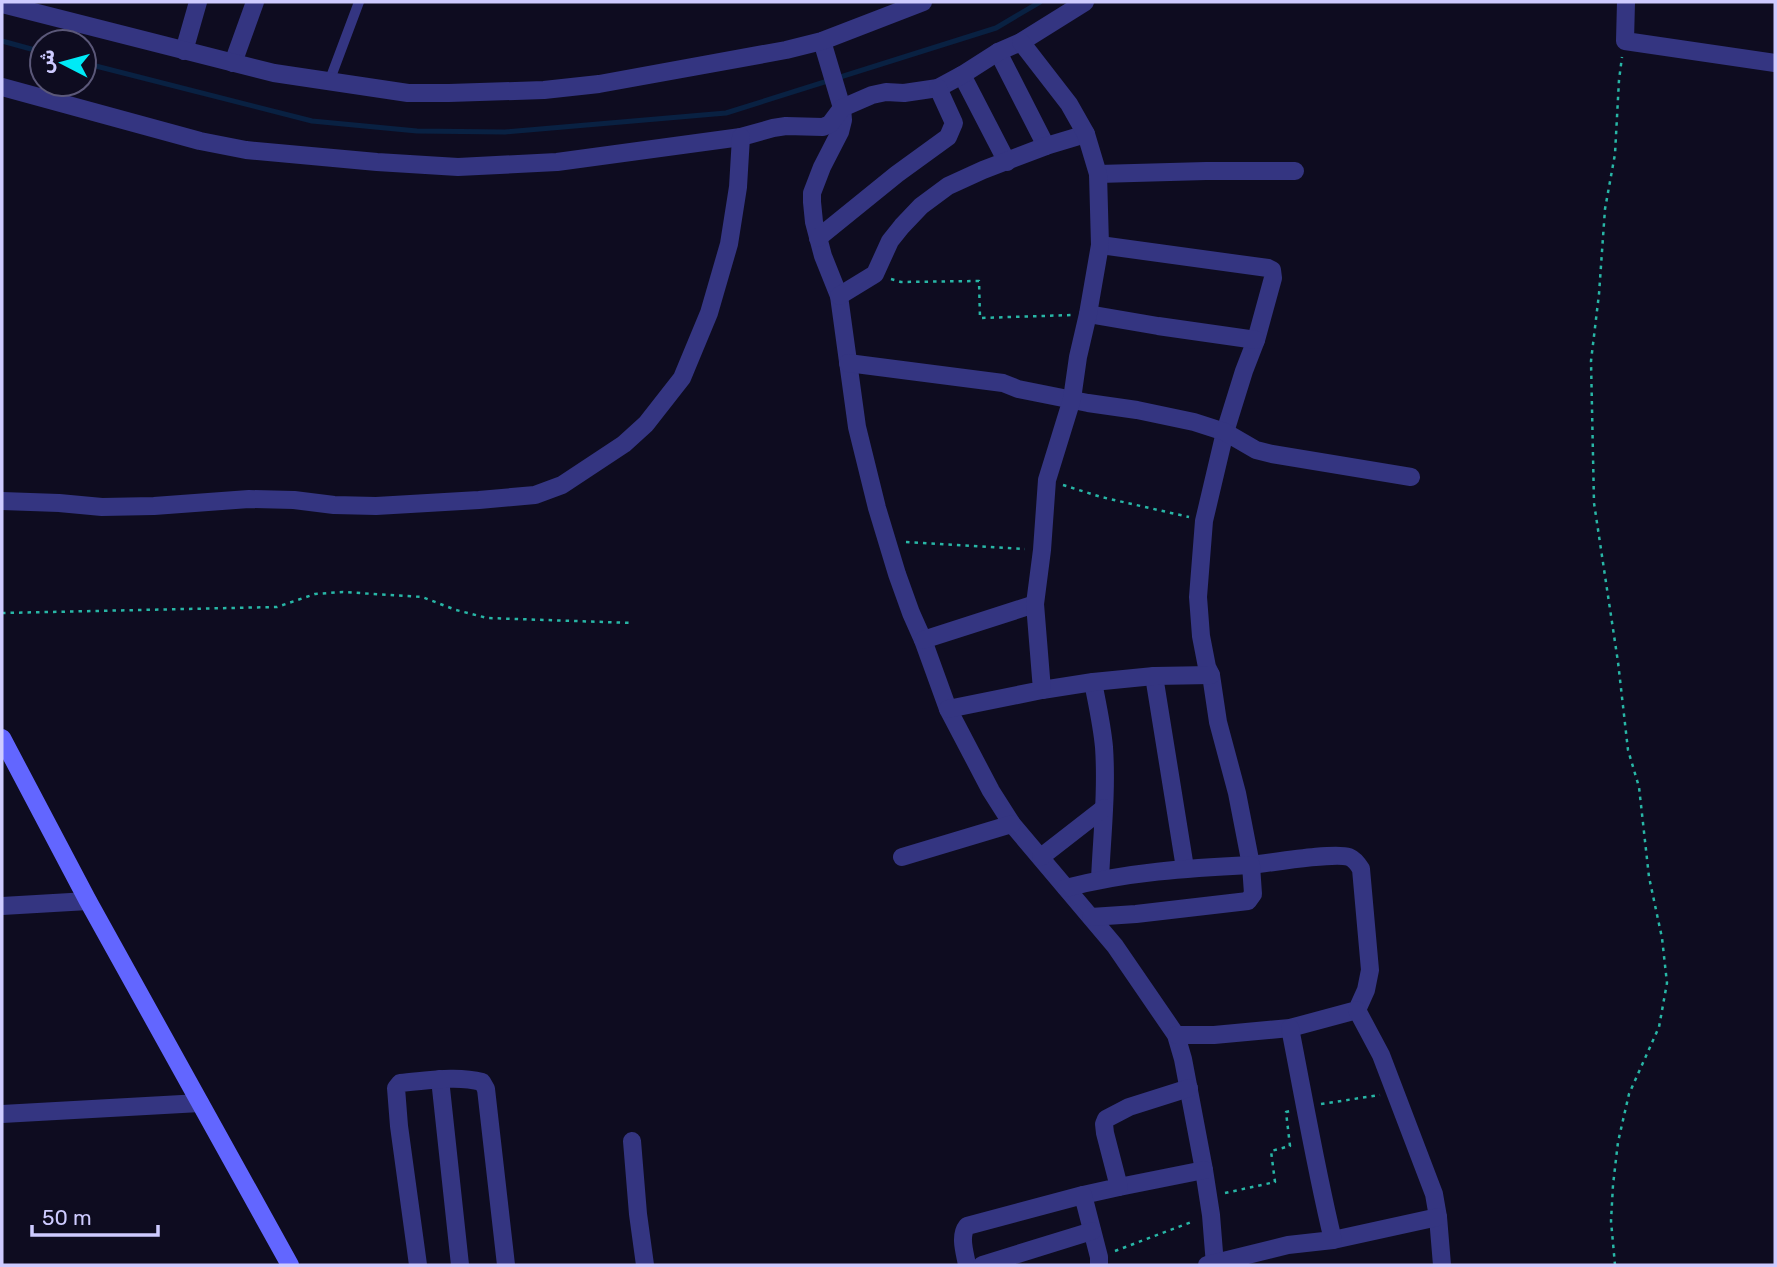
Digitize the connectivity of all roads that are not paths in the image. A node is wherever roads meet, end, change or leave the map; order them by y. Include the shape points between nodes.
1 (198, 2) edge
2 (255, 2) edge
3 (359, 2) edge
4 (923, 2) edge
5 (1085, 2) edge
6 (1626, 2) edge
7 (2, 4) edge
8 (1021, 42) junction
9 (824, 47) junction
10 (184, 51) junction
11 (998, 52) junction
12 (233, 63) junction
13 (1775, 63) edge
14 (962, 75) junction
15 (329, 82) junction
16 (2, 87) edge
17 (938, 88) junction
18 (840, 102) junction
19 (1086, 134) junction
20 (741, 137) junction
21 (1046, 146) junction
22 (1007, 162) junction
23 (1295, 171) dead end
24 (1098, 174) junction
25 (818, 238) junction
26 (1100, 245) junction
27 (839, 296) junction
28 (1088, 314) junction
29 (1256, 340) junction
30 (848, 363) junction
31 (1072, 399) junction
32 (1225, 432) junction
33 (1411, 477) dead end
34 (2, 501) edge
35 (1035, 604) junction
36 (923, 640) junction
37 (1211, 675) junction
38 (1154, 676) junction
39 (1093, 682) junction
40 (1042, 690) junction
41 (948, 709) junction
42 (2, 738) edge
43 (1104, 807) junction
44 (1012, 824) junction
45 (902, 856) dead end
46 (1041, 857) junction
47 (1251, 865) junction
48 (1185, 868) junction
49 (1100, 879) junction
50 (1066, 888) junction
51 (88, 901) junction
52 (2, 906) edge
53 (1091, 917) junction
54 (1357, 1010) junction
55 (1290, 1028) junction
56 (1176, 1035) junction
57 (440, 1079) junction
58 (1189, 1088) junction
59 (200, 1103) junction
60 (2, 1114) edge
61 (632, 1141) dead end
62 (1204, 1170) junction
63 (1119, 1187) junction
64 (1083, 1195) junction
65 (1438, 1217) junction
66 (1092, 1231) junction
67 (1333, 1240) junction
68 (1099, 1261) edge
69 (1212, 1264) edge
70 (290, 1265) edge
71 (418, 1265) edge
72 (460, 1265) edge
73 (506, 1265) edge
74 (645, 1265) edge
75 (967, 1265) edge
76 (982, 1265) edge
77 (1442, 1265) edge

1 - 10 street
2 - 12 street
3 - 15 lane
4 - 9 street
5 - 8 street
6 - 13 street via 1625,41
7 - 10 street
8 - 11 street
8 - 19 street
9 - 15 street via 544,90 408,93
9 - 18 street
10 - 12 street
11 - 14 street
11 - 21 street
12 - 15 street
14 - 17 street
14 - 22 street
16 - 20 street via 200,141 376,162 458,167 556,162
17 - 18 street
17 - 25 street via 954,123 948,137
18 - 20 street via 831,124 824,127 786,126
18 - 25 street via 843,120 812,193
19 - 21 street
19 - 24 street
20 - 34 street via 729,244 709,313 682,378 624,444 562,485 535,495 376,506 249,499 102,507
21 - 22 street
22 - 27 street via 948,186 921,206 890,241 875,274
23 - 24 street
24 - 26 street
25 - 27 street
26 - 28 street
26 - 29 street via 1272,270
27 - 30 street
28 - 29 street
28 - 31 street
29 - 32 street
30 - 31 street via 1003,383
30 - 36 street via 864,460 897,574
31 - 32 street
31 - 35 street via 1046,480
32 - 33 street via 1272,454
32 - 37 street via 1204,521 1198,597
35 - 36 street
35 - 40 street
36 - 41 street
37 - 38 street
37 - 47 street
38 - 39 street
38 - 48 street
39 - 40 street
39 - 43 street via 1104,748
40 - 41 street
41 - 44 street
42 - 51 main road
43 - 46 street
43 - 49 street
44 - 45 street
44 - 46 street
46 - 50 street
47 - 48 street
47 - 53 street via 1253,894 1248,901
47 - 54 street via 1334,856 1357,862 1370,970
48 - 49 street
49 - 50 street
50 - 53 street
51 - 52 street
51 - 59 main road
53 - 56 street
54 - 55 street
54 - 65 street via 1396,1093 1434,1194
55 - 56 street
55 - 67 street
56 - 58 street
57 - 71 street via 400,1083 396,1088
57 - 72 street
57 - 73 street via 474,1080 482,1082 486,1090
58 - 62 street
58 - 63 street via 1106,1119 1105,1133
59 - 60 street
59 - 70 main road
61 - 74 street
62 - 63 street
62 - 69 street
63 - 64 street
64 - 66 street
64 - 75 street via 967,1226 962,1236
65 - 67 street
65 - 77 street
66 - 68 street
66 - 76 street
67 - 69 street via 1288,1245

